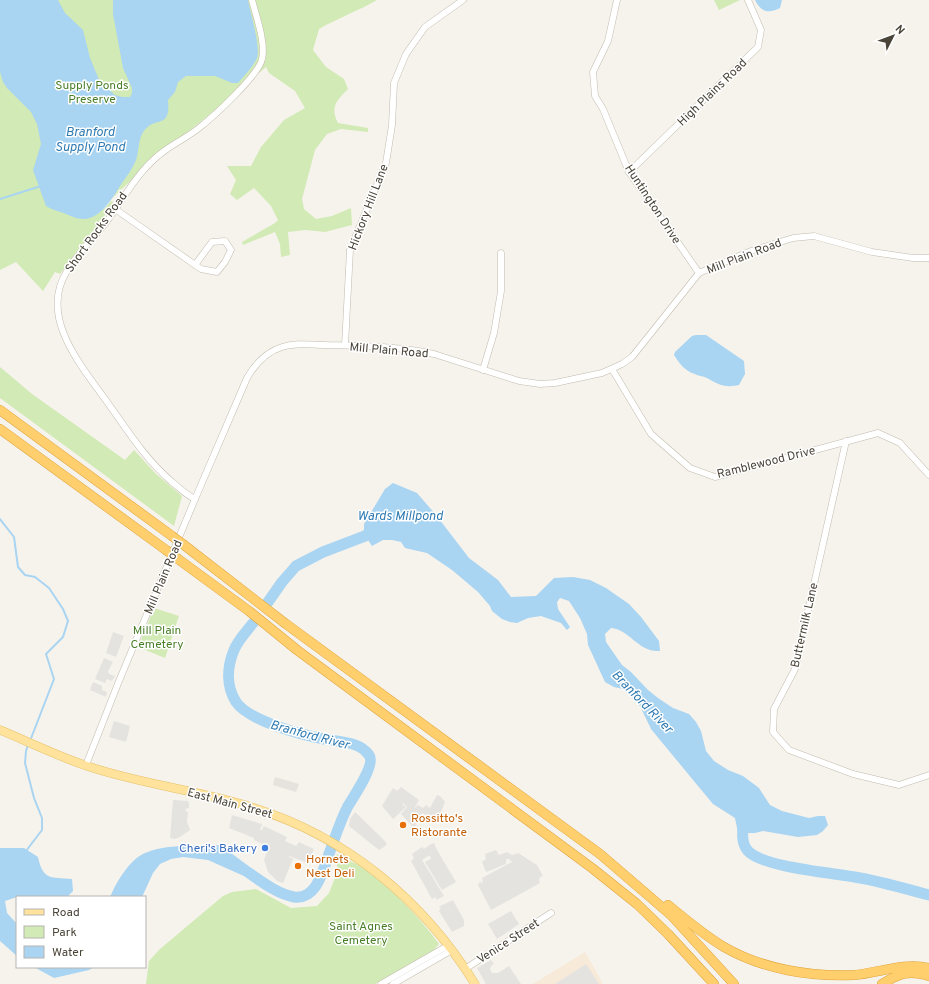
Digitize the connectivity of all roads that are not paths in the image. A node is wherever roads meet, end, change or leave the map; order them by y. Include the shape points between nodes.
1 (252, 0) edge
2 (463, 0) edge
3 (617, 0) edge
4 (748, 0) edge
5 (629, 172) junction
6 (115, 209) junction
7 (501, 253) dead end
8 (929, 258) edge
9 (195, 265) junction
10 (699, 273) junction
11 (345, 346) junction
12 (612, 369) junction
13 (483, 370) junction
14 (0, 410) edge
15 (0, 428) edge
16 (846, 441) junction
17 (929, 475) edge
18 (195, 499) junction
19 (0, 730) edge
20 (86, 766) junction
21 (929, 775) edge
22 (600, 854) junction
23 (551, 913) dead end
24 (451, 947) junction
25 (929, 968) edge
26 (466, 969) junction
27 (929, 976) edge
28 (381, 984) edge
29 (393, 984) edge
30 (475, 984) edge
31 (714, 984) edge
32 (734, 984) edge
33 (882, 984) edge

1 - 6 street, Short Rocks Road via 262,45 261,64 248,81 206,122 148,164
2 - 11 street, Hickory Hill Lane via 424,28 406,54 394,84 392,125 386,163 350,250
3 - 5 street, Huntington Drive via 608,41 593,72 595,96
4 - 5 street, High Plains Road via 761,30 758,47
5 - 10 street, Huntington Drive
6 - 9 street
6 - 18 street, Short Rocks Road via 73,262 63,279 58,307 60,323 67,342 81,365 141,450 166,476
7 - 13 street via 501,291 494,332
8 - 10 street, Mill Plain Road via 872,252 814,236 793,238 751,251
9 - 9 street via 217,272 231,250 225,241 212,242
10 - 12 street, Mill Plain Road via 632,357
11 - 13 street, Mill Plain Road via 422,351
11 - 18 street, Mill Plain Road via 284,346 268,354 256,365 247,378
12 - 13 street, Mill Plain Road via 588,377 540,384 519,382
12 - 16 street, Ramblewood Drive via 651,434 690,468 715,476
14 - 22 highway, bridge
15 - 31 highway, bridge via 592,868 637,904
16 - 17 street, Ramblewood Drive via 878,433 900,443
16 - 21 street, Buttermilk Lane via 795,669 774,709 773,732 790,750 853,774 899,785
18 - 20 street, Mill Plain Road
19 - 20 main road, East Main Street
20 - 24 main road, East Main Street via 249,806 280,817 324,838 363,861 390,883
22 - 25 highway via 646,886 694,926 725,947 755,961 785,970 817,974 854,975 918,965
22 - 32 highway via 671,915
23 - 26 street, Venice Street
24 - 26 main road, East Main Street
24 - 28 street
24 - 29 street
26 - 30 main road, East Main Street
27 - 33 highway via 917,972 898,975

